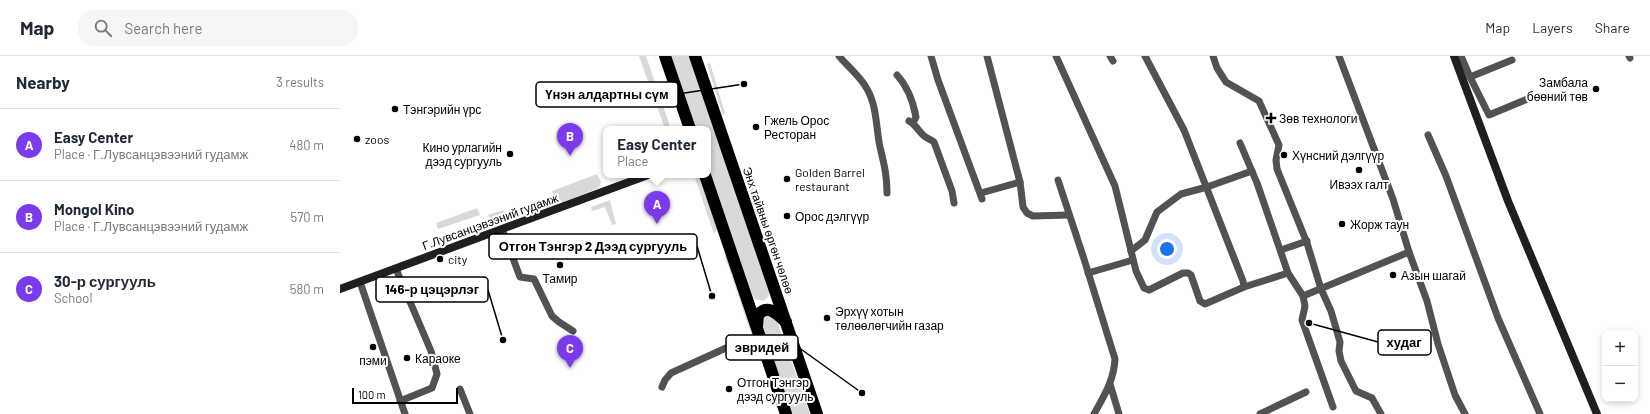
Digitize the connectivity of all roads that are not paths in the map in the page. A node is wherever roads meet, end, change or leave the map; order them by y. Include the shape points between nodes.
1 (665, 56) edge
2 (695, 56) edge
3 (839, 56) edge
4 (931, 56) edge
5 (987, 56) edge
6 (1056, 56) edge
7 (1145, 56) edge
8 (1212, 56) edge
9 (1339, 56) edge
10 (1454, 56) edge
11 (1461, 56) edge
12 (1512, 60) dead end
13 (897, 75) dead end
14 (1470, 77) junction
15 (1530, 98) dead end
16 (689, 126) edge
17 (1428, 135) dead end
18 (1240, 144) dead end
19 (1252, 171) junction
20 (640, 178) edge
21 (706, 178) edge
22 (1058, 180) dead end
23 (1020, 182) junction
24 (1207, 187) junction
25 (888, 193) dead end
26 (954, 202) dead end
27 (1069, 215) junction
28 (502, 229) junction
29 (1307, 241) junction
30 (1281, 250) junction
31 (1131, 251) junction
32 (1409, 252) junction
33 (1133, 260) junction
34 (396, 269) junction
35 (1088, 273) junction
36 (1288, 273) junction
37 (360, 282) junction
38 (774, 285) junction
39 (1244, 287) junction
40 (340, 289) edge
41 (1321, 289) junction
42 (1303, 296) junction
43 (747, 297) junction
44 (786, 322) junction
45 (573, 331) dead end
46 (759, 332) junction
47 (1110, 384) junction
48 (662, 387) dead end
49 (460, 389) dead end
50 (1306, 392) dead end
51 (400, 401) junction
52 (1333, 407) dead end
53 (405, 414) edge
54 (470, 414) edge
55 (786, 414) edge
56 (817, 414) edge
57 (1094, 414) edge
58 (1119, 414) edge
59 (1260, 414) edge
60 (1381, 414) edge
61 (1465, 414) edge
62 (1540, 414) edge
63 (1597, 414) edge

1 - 16 highway
2 - 38 highway, Энх тайвны өргөн чөлөө
3 - 25 street via 866,87 871,97 887,174
4 - 23 street via 982,196
5 - 23 street
6 - 31 street via 1115,186
7 - 24 street via 1184,130
8 - 29 street via 1226,82 1259,101 1280,145 1276,160 1277,169
9 - 32 street via 1393,199
10 - 63 street via 1508,201
11 - 14 street
12 - 14 street
13 - 26 street via 906,84 916,117 911,122 924,137 934,142
14 - 15 street via 1489,115
17 - 62 street via 1446,176 1498,318
18 - 19 street
19 - 24 street
19 - 30 street
20 - 28 street, Г.Лувсанцэвээний гудамж
21 - 43 highway
22 - 27 street
23 - 27 street via 1023,206 1027,213 1040,217
24 - 31 street via 1181,194 1157,212 1145,240
24 - 39 street
27 - 35 street
28 - 34 street, Г.Лувсанцэвээний гудамж
28 - 45 street via 520,277 534,279 552,316
29 - 30 street
29 - 41 street
30 - 36 street
31 - 33 street
32 - 41 street
32 - 61 street via 1455,395
33 - 35 street
33 - 39 street via 1146,290 1183,273 1191,275 1202,303 1205,304
34 - 37 street, Г.Лувсанцэвээний гудамж
34 - 51 street via 431,351 437,374 432,388
35 - 47 street via 1115,359 1115,371
36 - 39 street
36 - 42 street
37 - 40 street, Г.Лувсанцэвээний гудамж
37 - 51 street
38 - 43 highway via 772,299 764,306 755,304
38 - 44 highway, Энх тайвны өргөн чөлөө
41 - 42 street
41 - 60 street via 1340,342 1341,361 1356,391 1372,398
42 - 52 street via 1305,306 1302,320
43 - 46 highway
44 - 46 highway via 771,310 765,310 758,315
44 - 56 highway, Энх тайвны өргөн чөлөө
46 - 48 street via 671,373
46 - 55 highway
47 - 57 street
47 - 58 street
49 - 54 street
50 - 59 street
51 - 53 street

